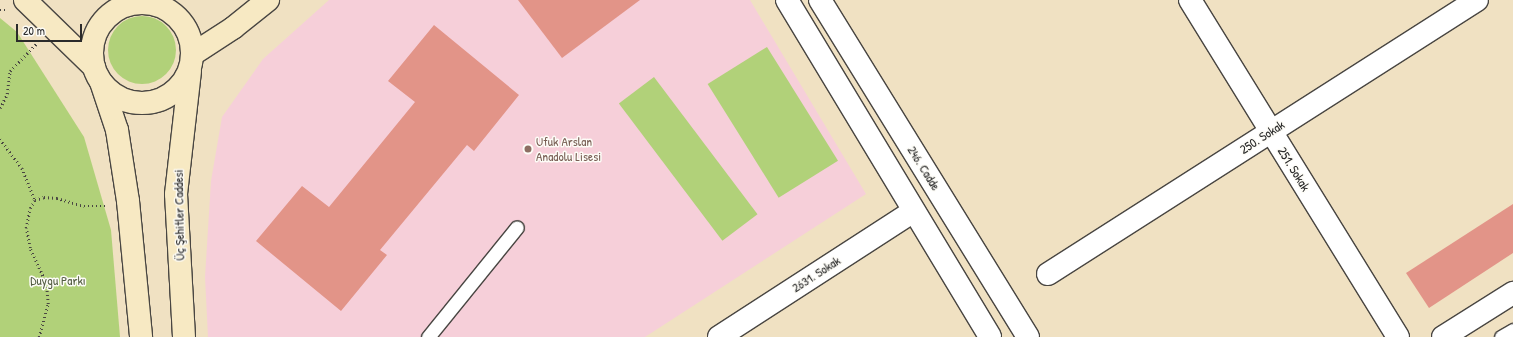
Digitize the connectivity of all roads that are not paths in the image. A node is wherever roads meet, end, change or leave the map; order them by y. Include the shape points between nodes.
1 (25, 0) edge
2 (268, 0) edge
3 (787, 0) edge
4 (820, 0) edge
5 (1190, 0) edge
6 (1477, 0) edge
7 (154, 2) edge
8 (192, 61) junction
9 (97, 74) junction
10 (1271, 131) junction
11 (912, 212) junction
12 (517, 227) dead end
13 (1048, 274) dead end
14 (1513, 293) edge
15 (1513, 330) edge
16 (141, 337) edge
17 (184, 337) edge
18 (428, 337) edge
19 (719, 337) edge
20 (990, 337) edge
21 (1028, 337) edge
22 (1398, 337) edge
23 (1443, 337) edge
24 (1501, 337) edge

1 - 9 main road
2 - 8 main road
3 - 11 street
4 - 21 street, 246. Cadde
5 - 10 street, 251. Sokak
6 - 10 street, 250. Sokak
7 - 8 main road via 174,13 184,24 191,38
7 - 9 main road via 129,4 115,11 103,22 95,36 92,51
8 - 9 main road via 183,83 172,94 157,101 126,101 112,93
8 - 17 main road, Üç Şehitler Caddesi via 176,194
9 - 16 main road via 117,130 128,201
10 - 13 street, 250. Sokak
10 - 22 street, 251. Sokak
11 - 19 street, 2631. Sokak
11 - 20 street
12 - 18 lane
14 - 23 street
15 - 24 lane

